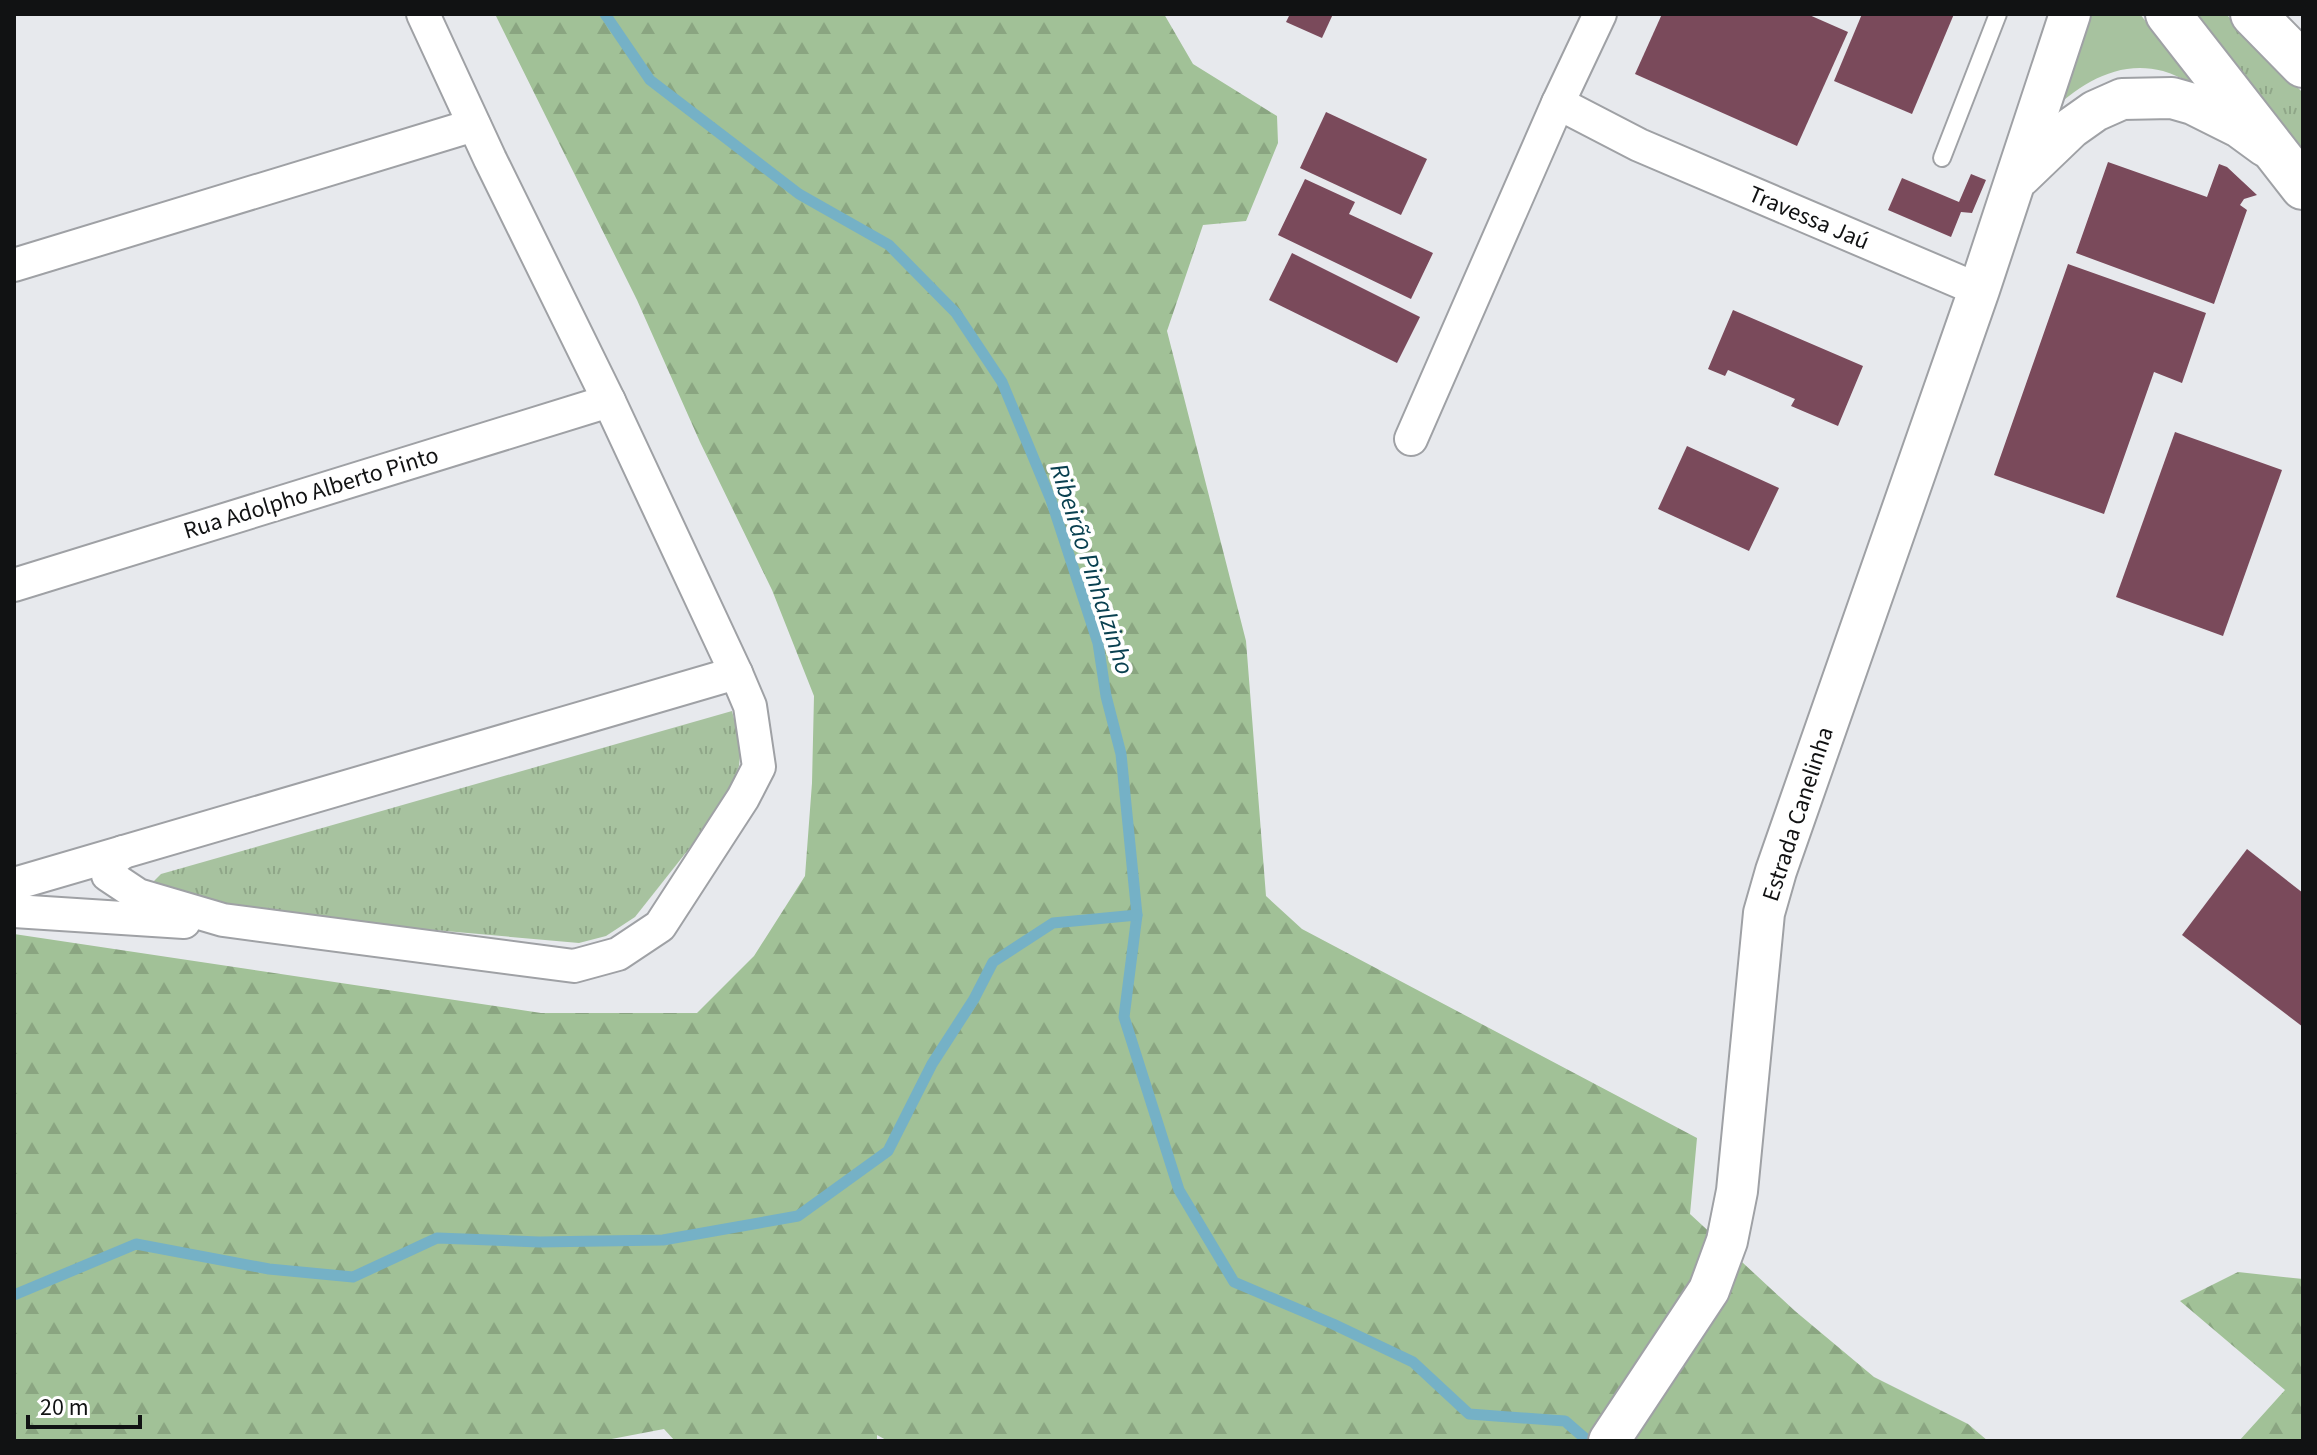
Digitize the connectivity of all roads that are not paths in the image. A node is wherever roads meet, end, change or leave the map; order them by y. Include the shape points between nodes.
1 (423, 14) edge
2 (1600, 14) edge
3 (1998, 14) edge
4 (2070, 14) edge
5 (2168, 14) edge
6 (2253, 14) edge
7 (2303, 65) edge
8 (1558, 103) junction
9 (474, 125) junction
10 (1942, 158) dead end
11 (2290, 170) edge
12 (2015, 182) junction
13 (14, 265) edge
14 (1979, 290) junction
15 (609, 401) junction
16 (1411, 439) dead end
17 (14, 585) edge
18 (736, 673) junction
19 (123, 852) junction
20 (14, 884) edge
21 (14, 911) edge
22 (223, 920) junction
23 (1609, 1441) edge

1 - 9 street
2 - 8 street
3 - 10 lane
4 - 12 street, Estrada Canelinha
5 - 11 highway
6 - 7 highway
8 - 14 street, Travessa Jaú via 1639,145
8 - 16 street
9 - 13 street
9 - 15 street
11 - 12 street, Estrada Canelinha via 2239,127 2193,104 2172,98 2122,99 2071,128
12 - 14 street, Estrada Canelinha
14 - 23 street, Estrada Canelinha via 1764,913 1737,1191 1727,1241 1709,1290
15 - 17 street, Rua Adolpho Alberto Pinto
15 - 18 street
18 - 19 street
18 - 22 street via 750,706 759,767 660,926 618,954 574,966
19 - 20 street
19 - 22 street via 108,864 108,875 125,888
21 - 22 street

